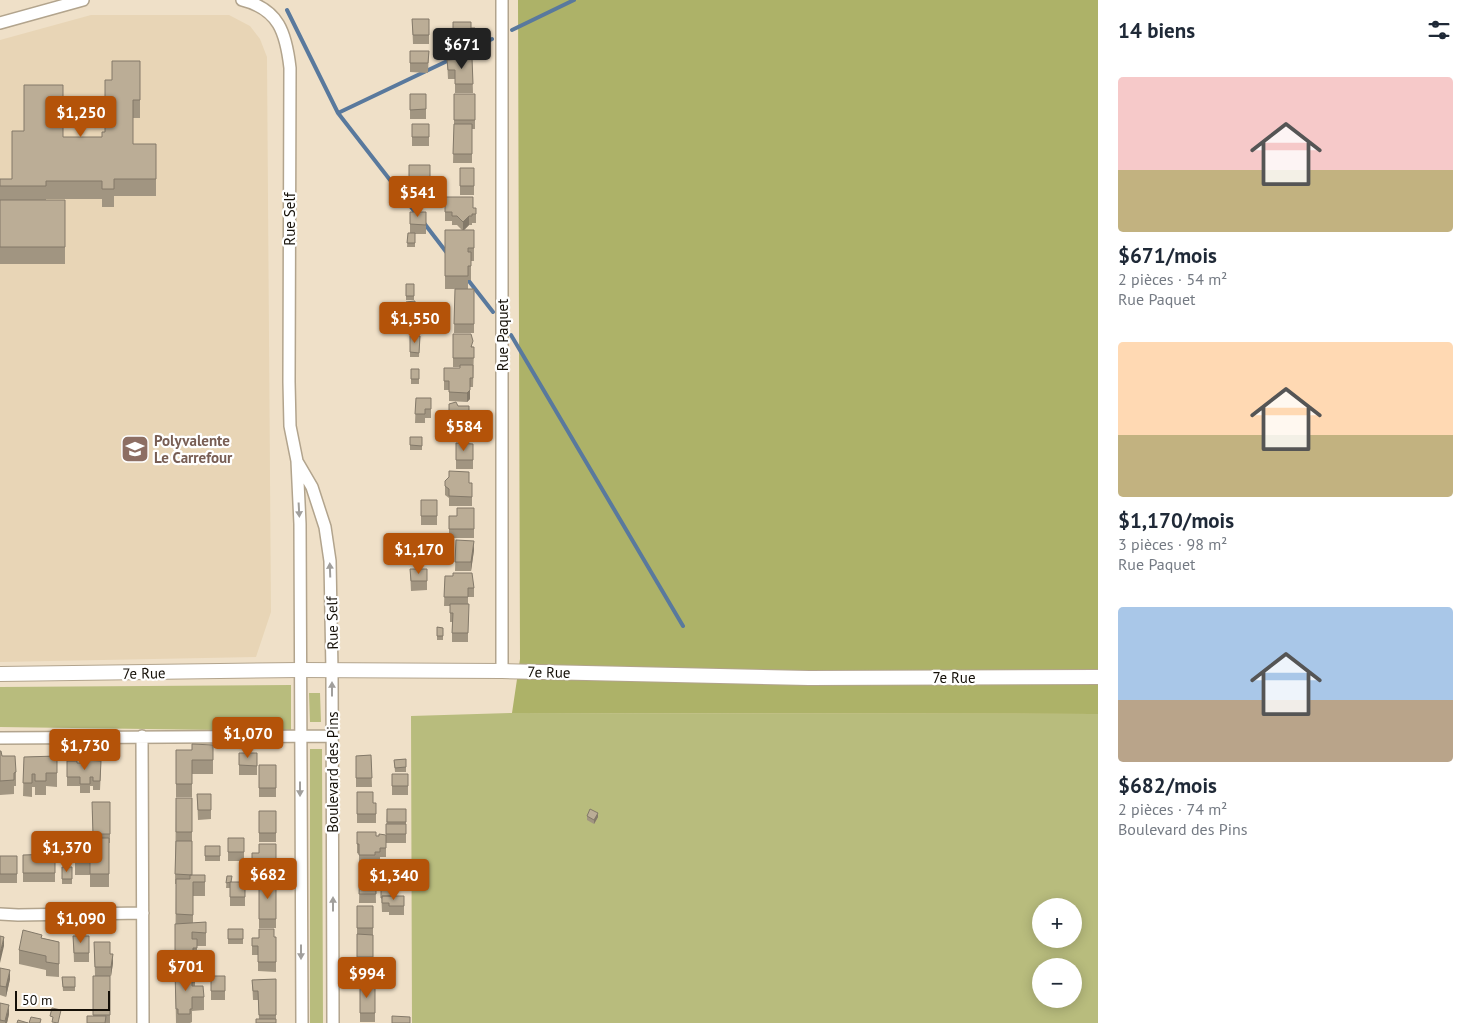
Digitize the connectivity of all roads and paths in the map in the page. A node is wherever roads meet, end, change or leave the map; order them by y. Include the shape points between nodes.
1 (83, 0) edge
2 (242, 0) edge
3 (502, 0) edge
4 (0, 23) edge
5 (297, 461) junction
6 (300, 670) junction
7 (332, 671) junction
8 (502, 671) junction
9 (0, 674) edge
10 (1098, 677) edge
11 (142, 736) junction
12 (332, 736) junction
13 (300, 737) junction
14 (0, 738) edge
15 (143, 913) junction
16 (0, 914) edge
17 (143, 1023) edge
18 (302, 1023) edge
19 (333, 1023) edge

1 - 4 street
2 - 5 street, Rue Self via 254,3 272,15 287,43 290,68 289,382 290,426
3 - 8 street, Rue Paquet
5 -> 6 street, Rue Self
7 -> 5 street, Rue Self via 330,561 325,527 312,487
6 - 7 street, 7e Rue
6 - 9 street, 7e Rue
6 - 13 street, Boulevard des Pins
7 - 8 street, 7e Rue
12 -> 7 street, Boulevard des Pins
8 - 10 street, 7e Rue via 809,678
11 - 13 street
11 - 14 street
11 - 15 street
12 - 13 street
19 -> 12 street, Boulevard des Pins
13 -> 18 street, Boulevard des Pins
15 - 16 street
15 - 17 street

